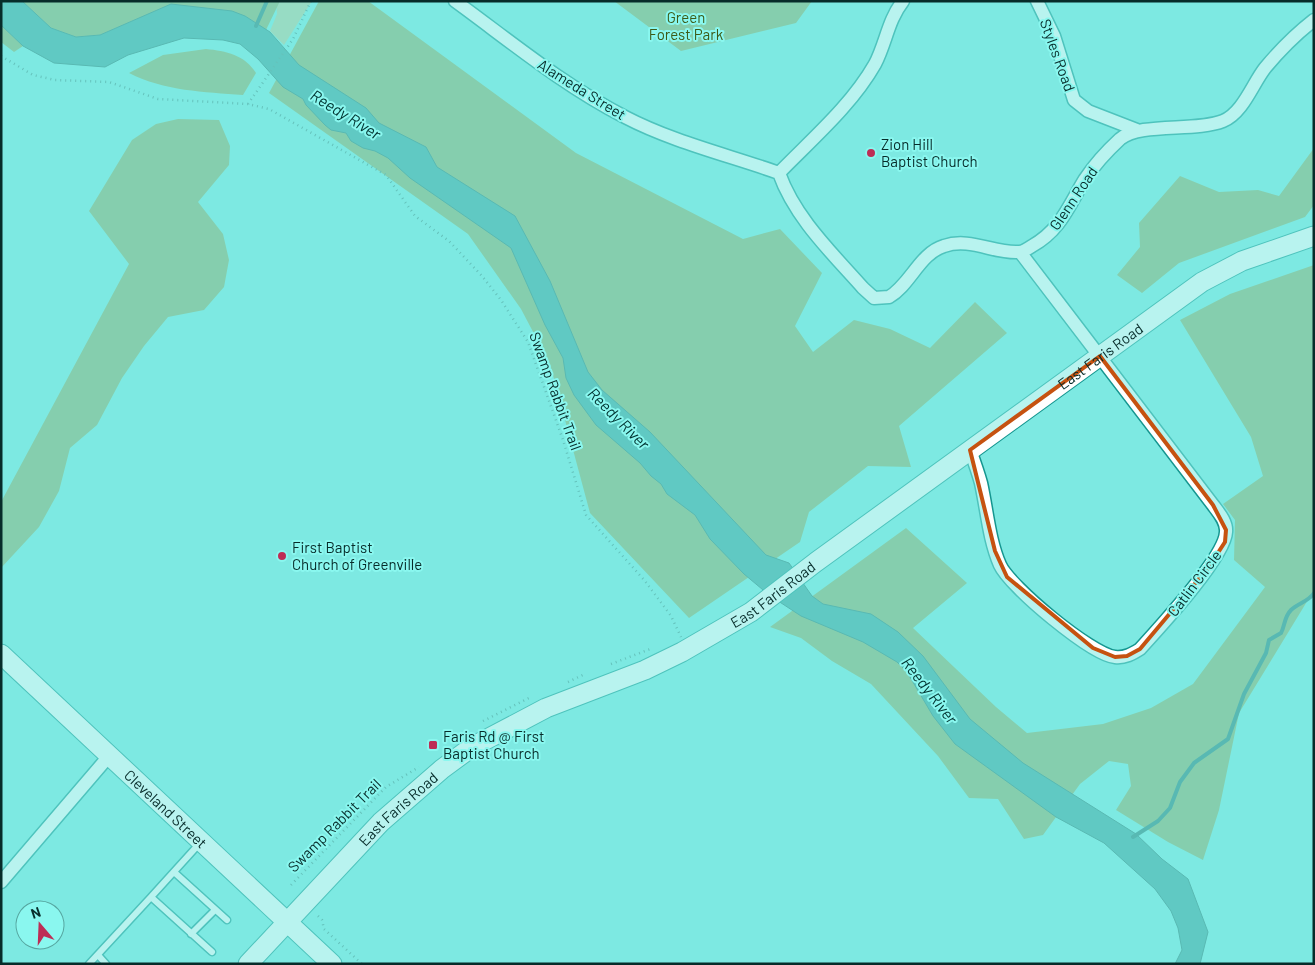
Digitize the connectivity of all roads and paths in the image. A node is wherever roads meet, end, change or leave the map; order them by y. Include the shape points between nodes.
1 (311, 1) edge
2 (455, 1) edge
3 (903, 1) edge
4 (1037, 1) edge
5 (1314, 20) edge
6 (1, 56) edge
7 (248, 104) junction
8 (1136, 130) junction
9 (779, 174) junction
10 (1314, 236) edge
11 (1020, 252) junction
12 (1100, 356) junction
13 (970, 450) junction
14 (672, 640) dead end
15 (655, 647) dead end
16 (1, 654) edge
17 (611, 664) dead end
18 (109, 756) junction
19 (426, 762) dead end
20 (201, 842) junction
21 (174, 872) junction
22 (1, 882) edge
23 (290, 885) dead end
24 (151, 897) junction
25 (216, 910) junction
26 (318, 916) dead end
27 (227, 920) dead end
28 (288, 923) junction
29 (191, 934) junction
30 (212, 952) dead end
31 (98, 955) junction
32 (89, 964) edge
33 (106, 964) edge
34 (248, 964) edge
35 (332, 964) edge
36 (362, 964) edge

1 - 7 path via 293,40
2 - 9 street, Alameda Street via 625,118 675,139
3 - 9 street via 891,19 875,63 861,85
4 - 8 street, Styles Road via 1054,36 1074,100 1088,111
5 - 8 street via 1281,49 1238,108 1224,121 1172,129
6 - 7 path, Swamp Rabbit Trail via 33,75 55,80 109,82 158,99
7 - 14 path, Swamp Rabbit Trail via 269,109 289,119 386,175 415,216 449,241 487,282 528,342 586,515 645,581 671,616 681,637
8 - 11 street, Glenn Road via 1122,137 1100,159 1053,232
9 - 11 street via 802,216 863,288 876,298 893,295 942,246 965,243
10 - 12 main road, East Faris Road via 1242,261 1202,282
11 - 12 street, Catlin Circle
12 - 13 main road, East Faris Road
12 - 13 street, Catlin Circle via 1213,505 1226,530 1225,542 1208,568 1140,649 1127,656 1104,654 1069,630 1007,577 996,551 981,482
13 - 28 main road, East Faris Road via 751,612 703,641 645,670 546,708 472,747 381,822
15 - 17 path
16 - 18 main road, Cleveland Street
18 - 20 main road, Cleveland Street
18 - 22 street
19 - 23 path, Swamp Rabbit Trail via 386,787
20 - 21 lane
20 - 28 main road, Cleveland Street
21 - 24 lane
21 - 25 lane
24 - 29 lane
24 - 31 lane
25 - 27 lane
25 - 29 lane
26 - 36 path via 324,929
28 - 34 main road, East Faris Road
28 - 35 main road, Cleveland Street
29 - 30 lane
31 - 32 lane
31 - 33 lane

